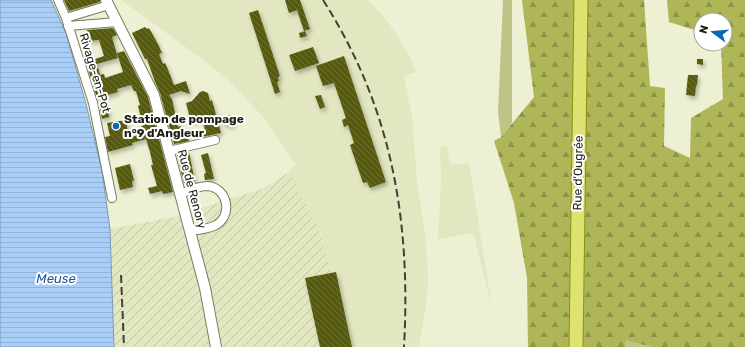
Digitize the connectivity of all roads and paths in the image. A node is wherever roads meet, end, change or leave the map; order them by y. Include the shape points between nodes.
1 (58, 0) edge
2 (581, 0) edge
3 (107, 3) edge
4 (67, 22) junction
5 (117, 22) junction
6 (215, 140) dead end
7 (169, 151) junction
8 (180, 194) junction
9 (112, 198) dead end
10 (190, 231) junction
11 (216, 347) edge
12 (576, 347) edge

1 - 4 street, Rivage-en-Pot
2 - 12 main road, Rue d'Ougrée
3 - 4 street
3 - 5 street, Rue de Renory
4 - 5 street, Rivage-en-Pot
4 - 9 street, Rivage-en-Pot via 93,103
5 - 7 street, Rue de Renory via 154,95
6 - 7 street
7 - 8 street, Rue de Renory
8 - 10 street, Rue de Renory
8 - 10 street via 211,186 224,196 226,202 227,210 221,222 215,226
10 - 11 street, Rue de Renory via 208,301

